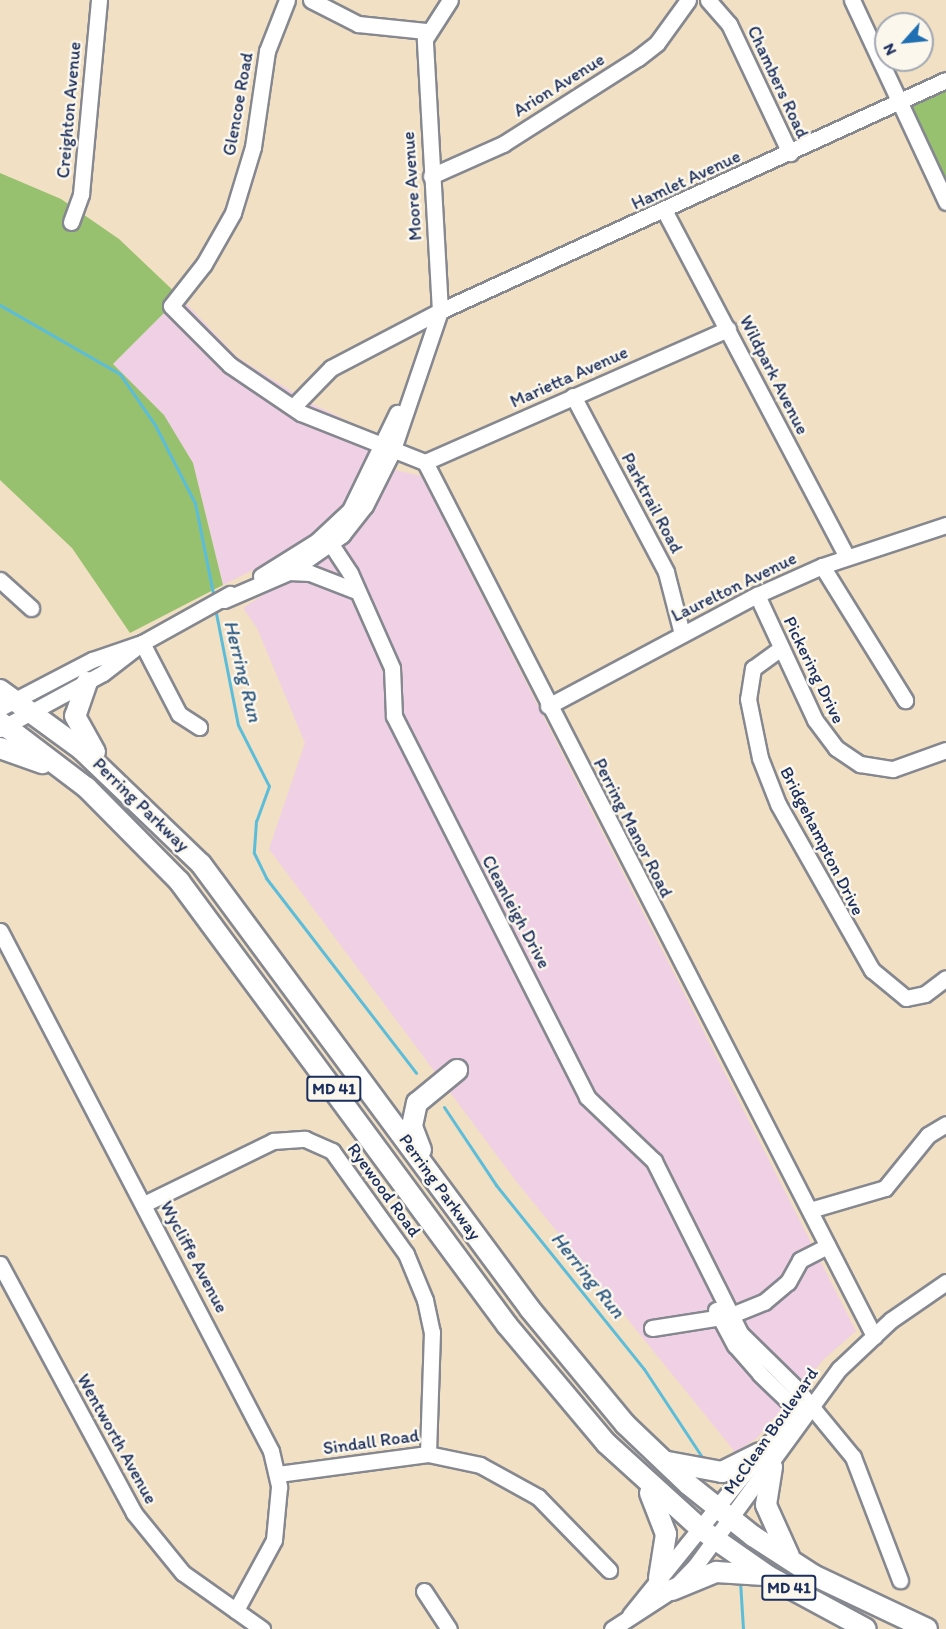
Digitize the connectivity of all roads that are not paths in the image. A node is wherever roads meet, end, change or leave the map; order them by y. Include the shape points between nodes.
1 (99, 0) edge
2 (287, 0) edge
3 (311, 0) edge
4 (450, 0) edge
5 (688, 0) edge
6 (708, 0) edge
7 (852, 0) edge
8 (426, 31) junction
9 (946, 80) edge
10 (899, 101) junction
11 (790, 153) junction
12 (431, 176) junction
13 (946, 202) edge
14 (665, 212) junction
15 (71, 222) dead end
16 (440, 311) junction
17 (729, 329) junction
18 (573, 396) junction
19 (292, 407) junction
20 (387, 450) junction
21 (425, 462) junction
22 (946, 525) edge
23 (324, 542) junction
24 (847, 557) junction
25 (822, 566) junction
26 (289, 572) junction
27 (0, 580) edge
28 (354, 590) junction
29 (757, 595) junction
30 (224, 600) junction
31 (32, 608) dead end
32 (682, 634) junction
33 (142, 643) junction
34 (781, 648) junction
35 (87, 682) junction
36 (905, 700) dead end
37 (548, 706) junction
38 (32, 711) junction
39 (4, 712) edge
40 (199, 727) dead end
41 (0, 748) edge
42 (946, 750) edge
43 (87, 788) junction
44 (141, 802) junction
45 (0, 931) edge
46 (946, 978) edge
47 (457, 1070) dead end
48 (946, 1124) edge
49 (437, 1182) junction
50 (144, 1204) junction
51 (810, 1210) junction
52 (828, 1246) junction
53 (0, 1264) edge
54 (946, 1282) edge
55 (724, 1317) junction
56 (652, 1328) dead end
57 (874, 1336) junction
58 (809, 1406) junction
59 (428, 1454) junction
60 (660, 1459) junction
61 (766, 1460) junction
62 (278, 1474) junction
63 (638, 1476) junction
64 (725, 1514) junction
65 (709, 1535) junction
66 (794, 1563) junction
67 (609, 1570) dead end
68 (768, 1576) junction
69 (900, 1580) dead end
70 (666, 1584) junction
71 (424, 1591) dead end
72 (236, 1610) junction
73 (619, 1626) edge
74 (262, 1629) edge
75 (449, 1629) edge
76 (866, 1629) edge
77 (927, 1629) edge

1 - 15 street, Creighton Avenue via 81,194
2 - 19 street, Glencoe Road via 267,51 253,147 232,213 204,264 171,306 230,365
3 - 8 street via 358,24
4 - 8 street
5 - 12 street, Arion Avenue via 662,37 638,58 503,144
6 - 11 street, Chambers Road via 729,24
7 - 10 street
8 - 12 street, Moore Avenue
9 - 10 street, Hamlet Avenue
10 - 11 street, Hamlet Avenue
10 - 13 street
11 - 14 street, Hamlet Avenue
12 - 16 street, Moore Avenue
14 - 16 street, Hamlet Avenue
14 - 17 street, Wildpark Avenue
16 - 19 street, Hamlet Avenue via 331,368
16 - 20 street, Moore Avenue
17 - 18 street, Marietta Avenue
17 - 24 street, Wildpark Avenue
18 - 21 street, Marietta Avenue
18 - 32 street, Parktrail Road via 666,572
19 - 20 street
20 - 21 street
20 - 23 street, Moore Avenue via 350,510
21 - 37 street, Perring Manor Road
22 - 24 street, Laurelton Avenue
23 - 26 street
23 - 28 street, Cleanleigh Drive
23 - 30 street
24 - 25 street, Laurelton Avenue
25 - 29 street, Laurelton Avenue
25 - 36 street
26 - 28 street via 310,573
26 - 30 street
27 - 31 street
28 - 55 street, Cleanleigh Drive via 393,668 394,716 501,929 530,976 586,1097 654,1161 718,1292
29 - 32 street, Laurelton Avenue
29 - 34 street, Pickering Drive
30 - 33 street
32 - 37 street, Laurelton Avenue
33 - 35 street
33 - 39 street via 98,657
33 - 40 street via 179,714
34 - 42 street, Pickering Drive via 815,720 847,758 893,768
34 - 46 street, Bridgehampton Drive via 753,668 748,699 760,758 778,804 872,970 906,998 925,994
35 - 38 street
35 - 44 main road via 76,706 78,726
37 - 51 street, Perring Manor Road
38 - 39 main road, Perring Parkway / MD 41
38 - 39 street
38 - 44 main road, Perring Parkway / MD 41
39 - 43 main road, Perring Parkway / MD 41
41 - 43 main road via 24,753
43 - 63 main road, Perring Parkway / MD 41 via 150,849 201,909 535,1362
44 - 49 main road, Perring Parkway / MD 41 via 232,903
45 - 50 street, Wycliffe Avenue
47 - 49 main road via 424,1093 412,1113 417,1141
48 - 51 street via 928,1135 885,1188
49 - 60 main road, Perring Parkway / MD 41 via 572,1365
50 - 59 street, Ryewood Road via 273,1141 305,1139 332,1150 406,1254 425,1300 432,1332
50 - 62 street, Wycliffe Avenue via 260,1425
51 - 52 street, Perring Manor Road
52 - 55 street via 800,1260 777,1294
52 - 57 street, Perring Manor Road
53 - 72 street, Wentworth Avenue via 134,1513 183,1573
54 - 57 street, McClean Boulevard
55 - 56 street
55 - 58 street, Cleanleigh Drive
57 - 58 street, McClean Boulevard
58 - 61 street, McClean Boulevard
58 - 69 street, Cleanleigh Drive via 853,1457
59 - 62 street, Sindall Road
59 - 67 street, Sindall Road via 480,1465 521,1484
60 - 61 main road via 707,1473
60 - 64 main road, Perring Parkway / MD 41
61 - 64 street, McClean Boulevard
61 - 66 main road via 769,1521
62 - 72 street, Wycliffe Avenue via 274,1540
63 - 65 main road, Perring Parkway / MD 41
63 - 70 main road via 663,1518
64 - 65 street, McClean Boulevard
64 - 66 main road, Perring Parkway / MD 41
65 - 68 main road, Perring Parkway / MD 41
65 - 70 street, McClean Boulevard
66 - 77 main road, Perring Parkway / MD 41
68 - 70 main road via 716,1572
68 - 76 main road, Perring Parkway / MD 41
70 - 73 street, McClean Boulevard
71 - 75 street
72 - 74 street, Wentworth Avenue

